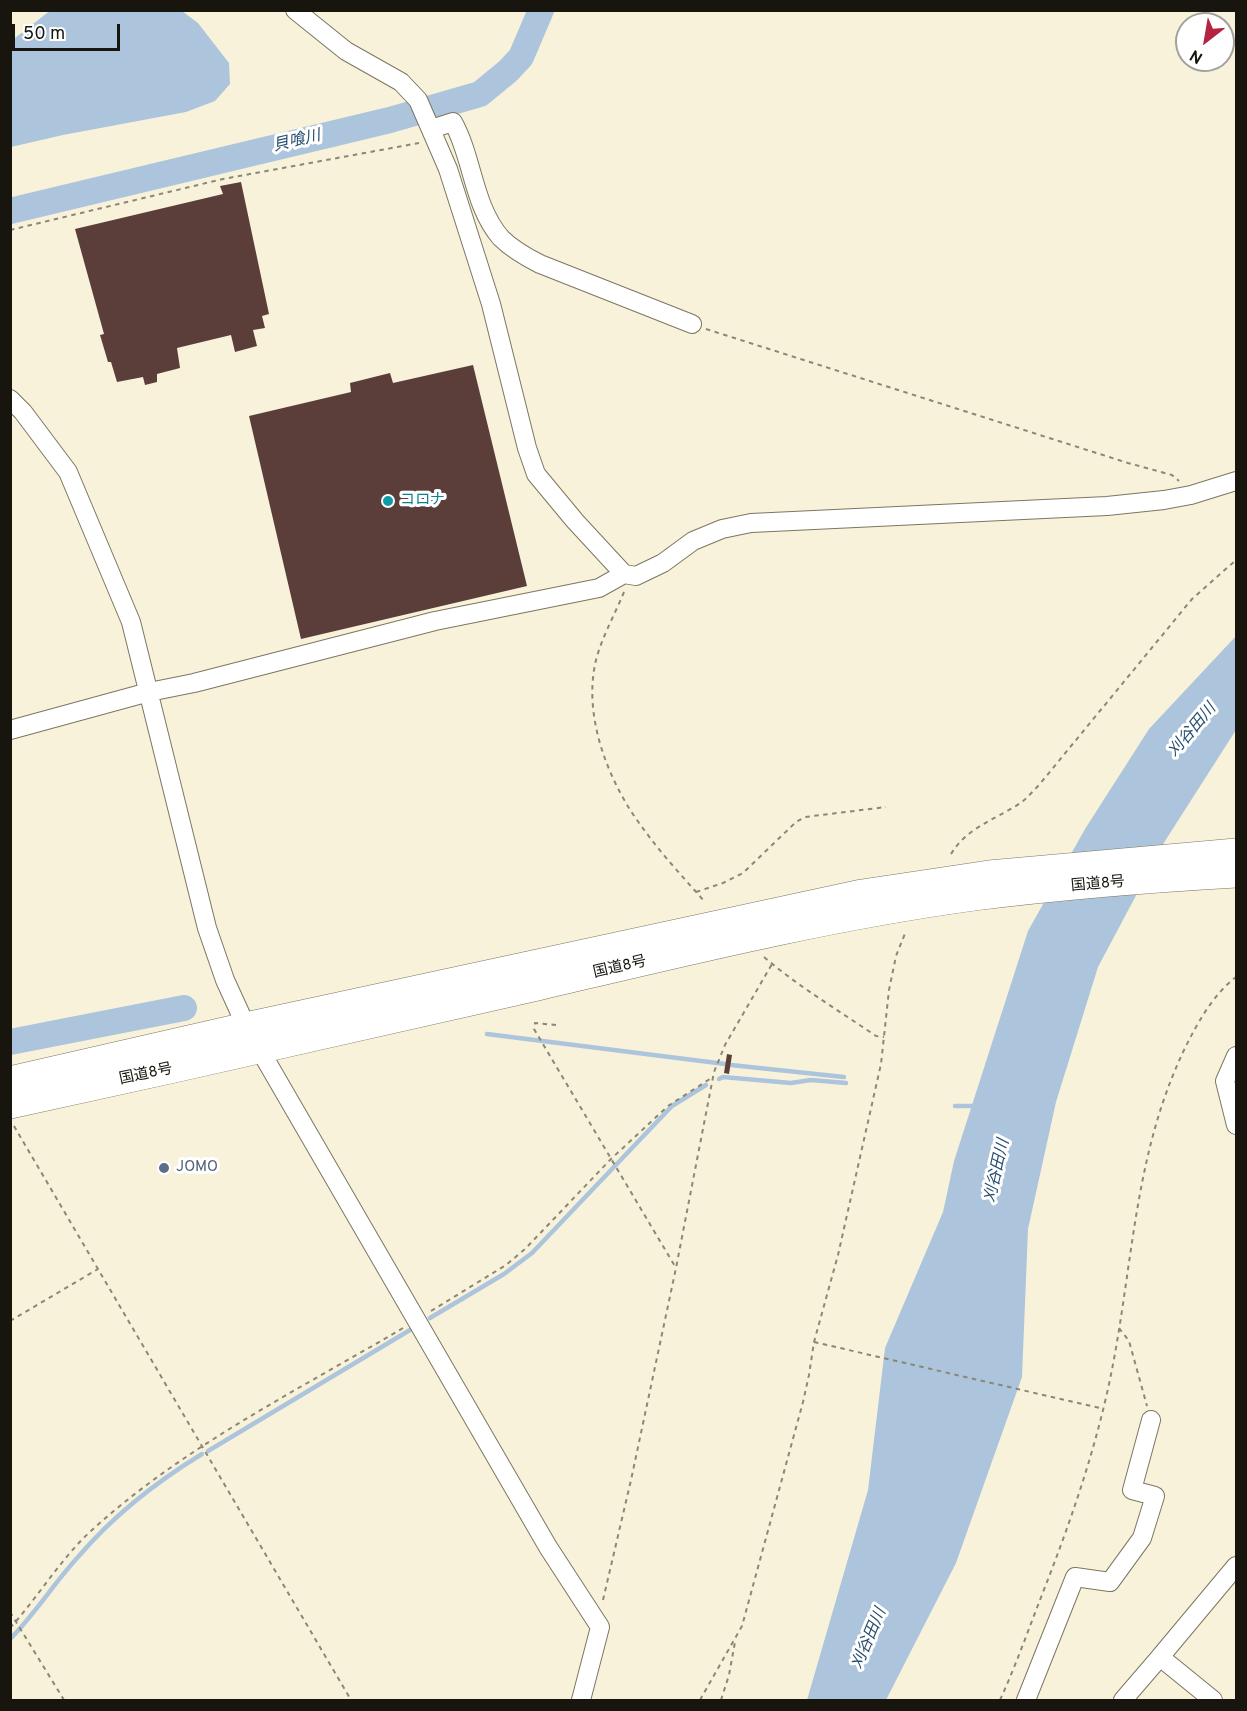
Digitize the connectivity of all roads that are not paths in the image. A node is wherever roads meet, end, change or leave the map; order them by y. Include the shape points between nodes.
1 (295, 10) edge
2 (432, 130) junction
3 (692, 324) road end
4 (10, 399) edge
5 (1236, 481) edge
6 (624, 574) junction
7 (149, 692) junction
8 (10, 729) edge
9 (1236, 852) edge
10 (1236, 874) edge
11 (246, 1026) junction
12 (259, 1051) junction
13 (1236, 1056) edge
14 (10, 1080) edge
15 (10, 1105) edge
16 (1236, 1125) edge
17 (1151, 1420) road end
18 (1236, 1566) edge
19 (1160, 1657) junction
20 (581, 1701) edge
21 (1026, 1701) edge
22 (1123, 1701) edge
23 (1213, 1701) edge

1 - 2 street via 346,51 401,82 418,100
2 - 3 street via 453,122 488,217 501,238 520,253
2 - 6 street via 491,304 536,474
4 - 7 street via 68,472 131,622
5 - 6 street via 1191,495 1107,506 751,524 722,529 693,541 663,563 636,576
6 - 7 street via 599,588 435,621
7 - 8 street
7 - 11 street via 207,928
9 - 11 highway, 国道8号 via 922,882
10 - 12 highway, 国道8号 via 975,897 851,917
11 - 12 street
11 - 14 highway, 国道8号
12 - 15 highway, 国道8号
12 - 20 street via 548,1547 600,1627
13 - 16 street via 1225,1081
17 - 21 street via 1132,1490 1155,1496 1142,1538 1110,1582 1075,1577
18 - 19 street
19 - 22 street
19 - 23 street

